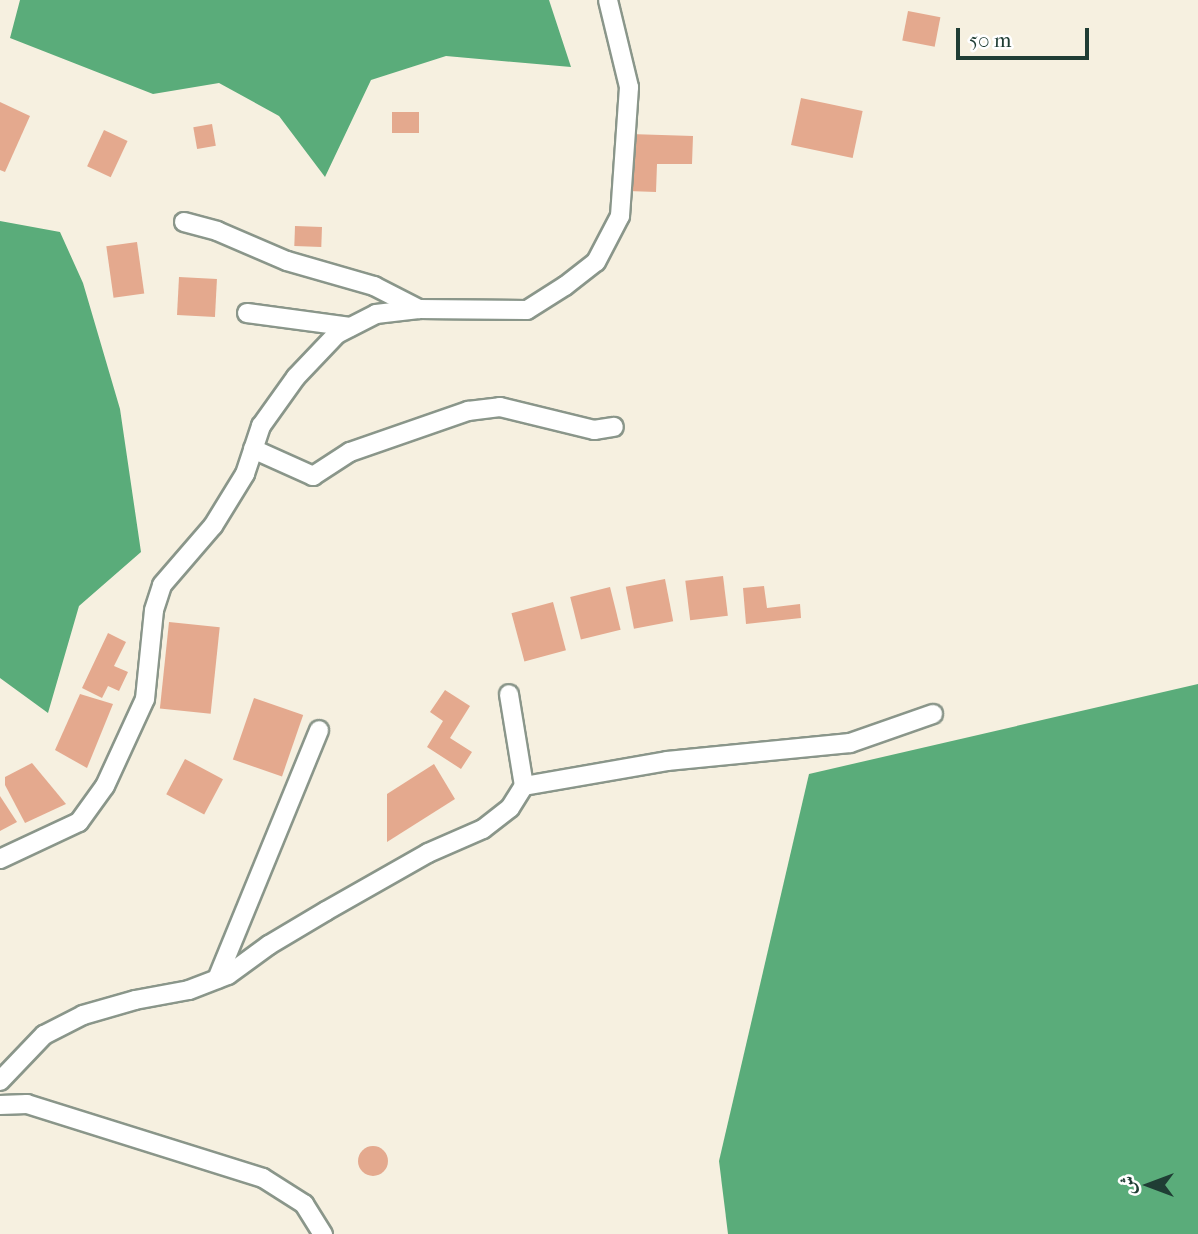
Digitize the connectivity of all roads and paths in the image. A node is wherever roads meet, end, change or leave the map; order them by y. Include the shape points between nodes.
1 (608, 0) edge
2 (184, 222) dead end
3 (419, 309) junction
4 (247, 313) dead end
5 (349, 327) junction
6 (614, 427) dead end
7 (253, 449) junction
8 (509, 694) dead end
9 (933, 714) dead end
10 (319, 730) dead end
11 (524, 786) junction
12 (0, 859) edge
13 (217, 979) junction
14 (0, 1082) edge
15 (0, 1105) edge
16 (323, 1234) edge

1 - 3 street via 629,87 620,216 596,262 527,310
2 - 3 street via 287,261 374,286
3 - 5 street via 376,314
4 - 5 street
5 - 7 street via 296,377 261,426
6 - 7 street via 594,430 500,407 468,411 349,452 313,476
7 - 12 street via 245,474 213,526 162,585 154,610 145,699 105,786 79,822
8 - 11 street
9 - 11 street via 850,743 667,761
10 - 13 street
11 - 13 street via 510,808 482,829 428,853
13 - 14 street via 83,1015 44,1035
15 - 16 street via 27,1104 263,1178 304,1204

